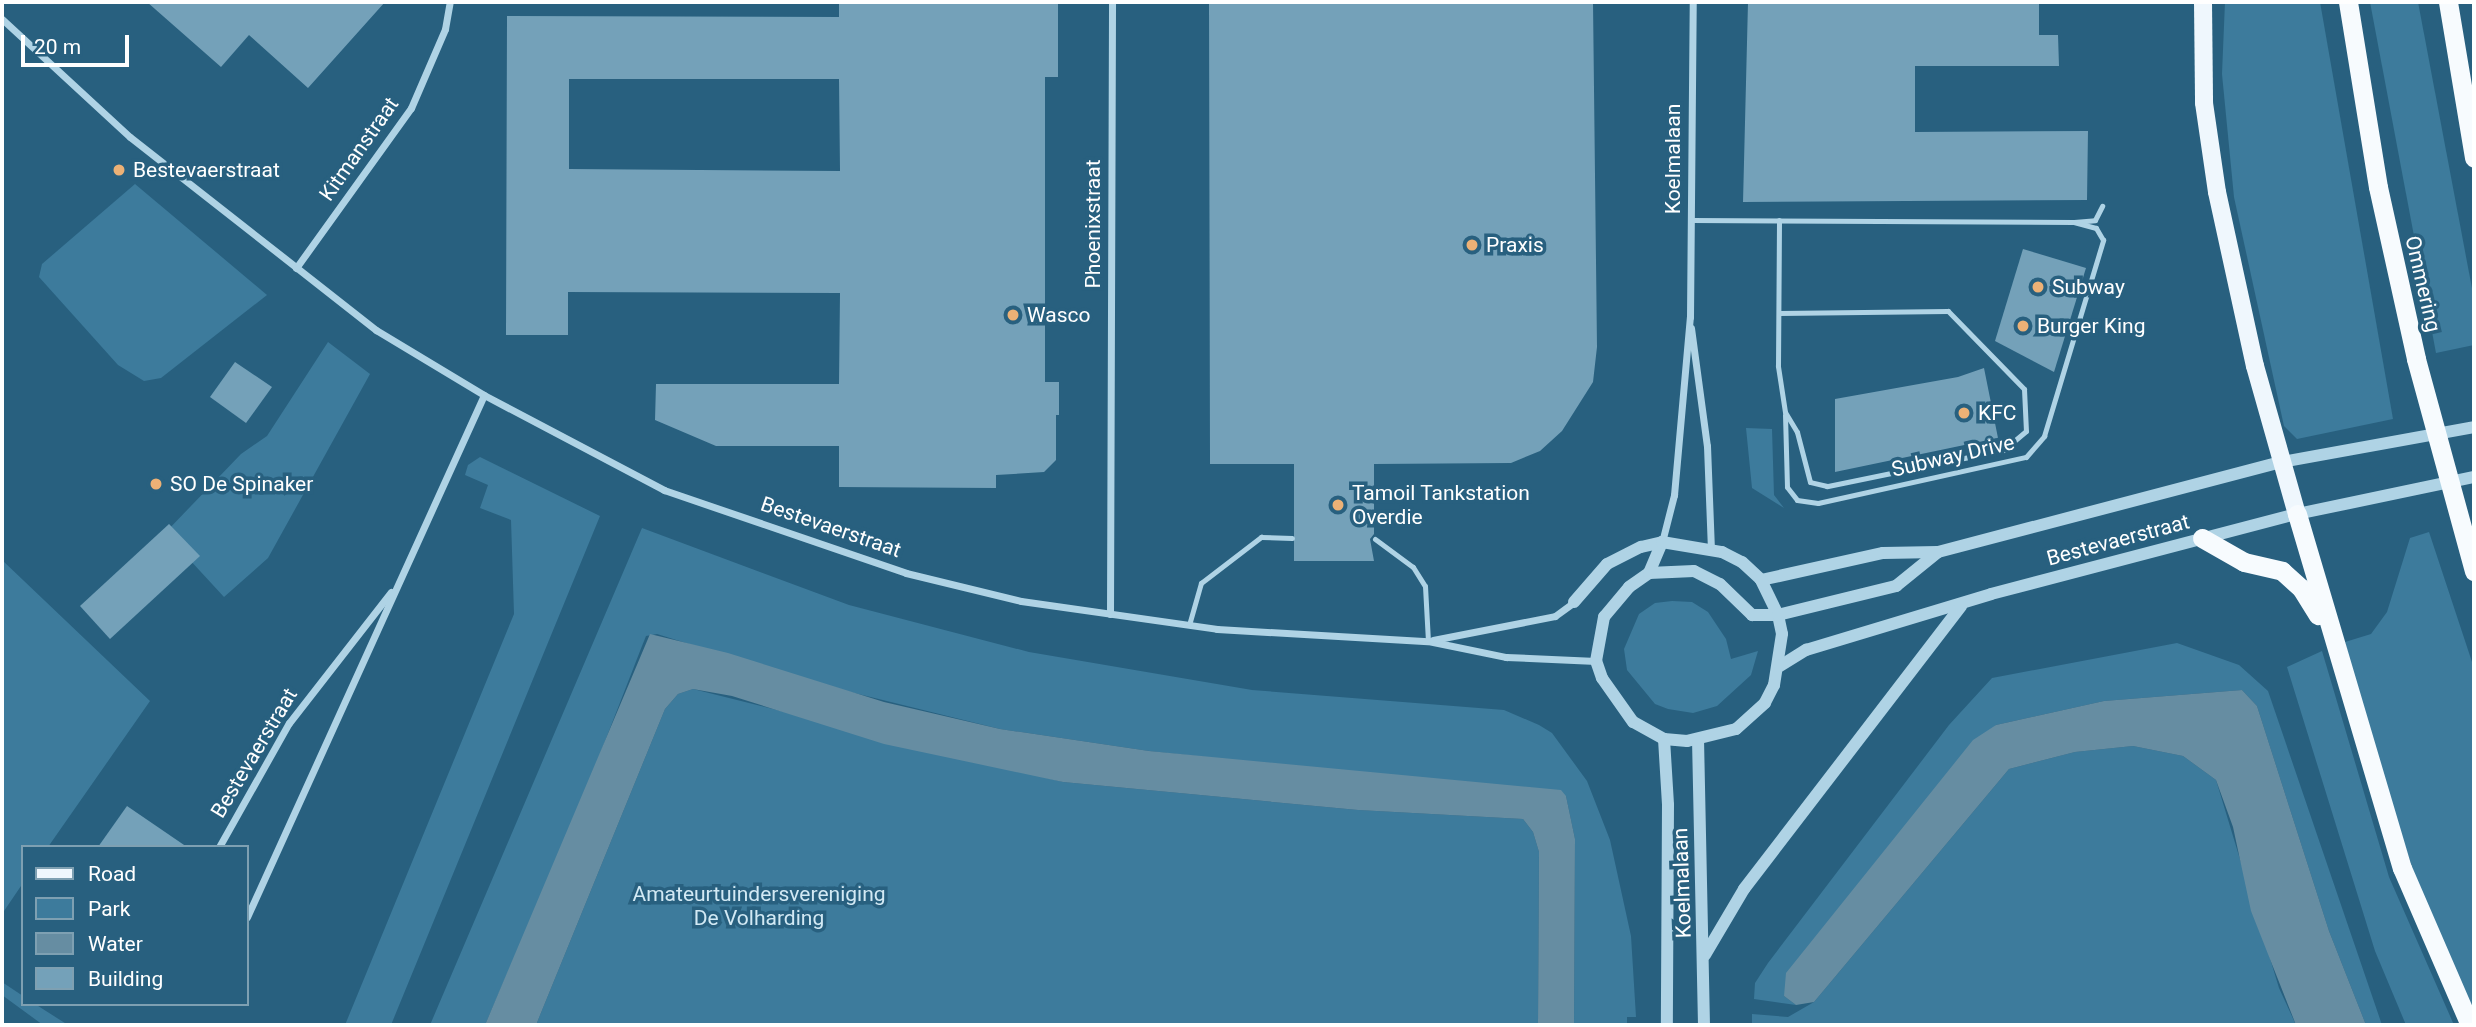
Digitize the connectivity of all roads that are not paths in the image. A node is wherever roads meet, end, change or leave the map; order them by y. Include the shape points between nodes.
1 (450, 2) edge
2 (1112, 2) edge
3 (1693, 2) edge
4 (2203, 2) edge
5 (2348, 2) edge
6 (2448, 2) edge
7 (2, 19) edge
8 (2474, 158) edge
9 (2102, 206) dead end
10 (1692, 220) junction
11 (1779, 220) junction
12 (2074, 222) junction
13 (296, 268) junction
14 (1779, 313) junction
15 (1690, 317) junction
16 (484, 395) junction
17 (1785, 412) junction
18 (2474, 428) edge
19 (2282, 462) junction
20 (2474, 477) edge
21 (2297, 514) junction
22 (1292, 538) dead end
23 (2202, 538) junction
24 (1375, 539) dead end
25 (1662, 542) junction
26 (1711, 549) junction
27 (1938, 552) junction
28 (2474, 571) edge
29 (1650, 573) junction
30 (1761, 580) junction
31 (400, 581) junction
32 (1574, 603) joint
33 (1961, 606) junction
34 (1110, 614) junction
35 (1778, 615) junction
36 (1189, 625) junction
37 (2330, 635) junction
38 (1428, 641) junction
39 (1596, 661) junction
40 (1780, 666) junction
41 (1664, 739) junction
42 (1698, 739) junction
43 (220, 845) edge
44 (248, 915) edge
45 (1705, 955) junction
46 (1667, 1025) edge
47 (1704, 1025) edge
48 (2470, 1025) edge

1 - 13 street, Kitmanstraat via 445,29 411,108
2 - 34 street, Phoenixstraat
3 - 10 street, Koelmalaan
4 - 19 main road via 2204,103 2217,192
5 - 28 highway, Ommering, bridge via 2378,187 2416,359
6 - 8 highway
7 - 13 street, Bestevaerstraat via 130,137
9 - 12 lane via 2095,220
10 - 11 lane
10 - 15 street, Koelmalaan
11 - 12 lane
11 - 14 lane
12 - 17 lane, Subway Drive via 2096,228 2104,240 2043,436 2026,457 1818,503 1797,500 1787,487
13 - 16 street, Bestevaerstraat via 376,330
14 - 17 lane via 1778,366
14 - 17 lane via 1948,311 2024,389 2026,431 2003,450 1827,486 1810,482 1797,432
15 - 25 street, Koelmalaan via 1674,495
15 - 26 street, Koelmalaan via 1707,446
16 - 31 street, Bestevaerstraat
16 - 34 street, Bestevaerstraat via 664,490 906,573 1021,601
18 - 19 street, Bestevaerstraat
19 - 21 main road
19 - 27 street, Bestevaerstraat
20 - 21 street, Bestevaerstraat
21 - 23 street, Bestevaerstraat
21 - 37 highway
22 - 36 lane via 1261,537 1201,583
23 - 33 street, Bestevaerstraat
23 - 37 highway via 2244,562 2282,571 2294,579
24 - 38 lane via 1413,568 1425,586
25 - 26 street
25 - 29 street
25 - 32 street via 1607,564
26 - 30 street via 1742,562
27 - 30 street, Bestevaerstraat via 1882,553
27 - 35 street, Bestevaerstraat via 1896,586
29 - 35 street via 1677,569 1706,575 1752,615
29 - 39 street via 1615,600 1604,617
30 - 35 street
31 - 43 street, Bestevaerstraat via 289,723
31 - 44 street, Bestevaerstraat
32 - 38 street via 1555,616
33 - 40 street, Bestevaerstraat via 1806,650
33 - 45 street via 1744,889
34 - 36 street, Bestevaerstraat
35 - 40 street
36 - 38 street, Bestevaerstraat
37 - 48 highway via 2402,868
38 - 39 street, Bestevaerstraat via 1506,657
39 - 41 street via 1620,709
40 - 42 street via 1765,703 1752,717 1718,736
41 - 42 street
41 - 46 street, Koelmalaan
42 - 45 street, Koelmalaan
45 - 47 street, Koelmalaan

